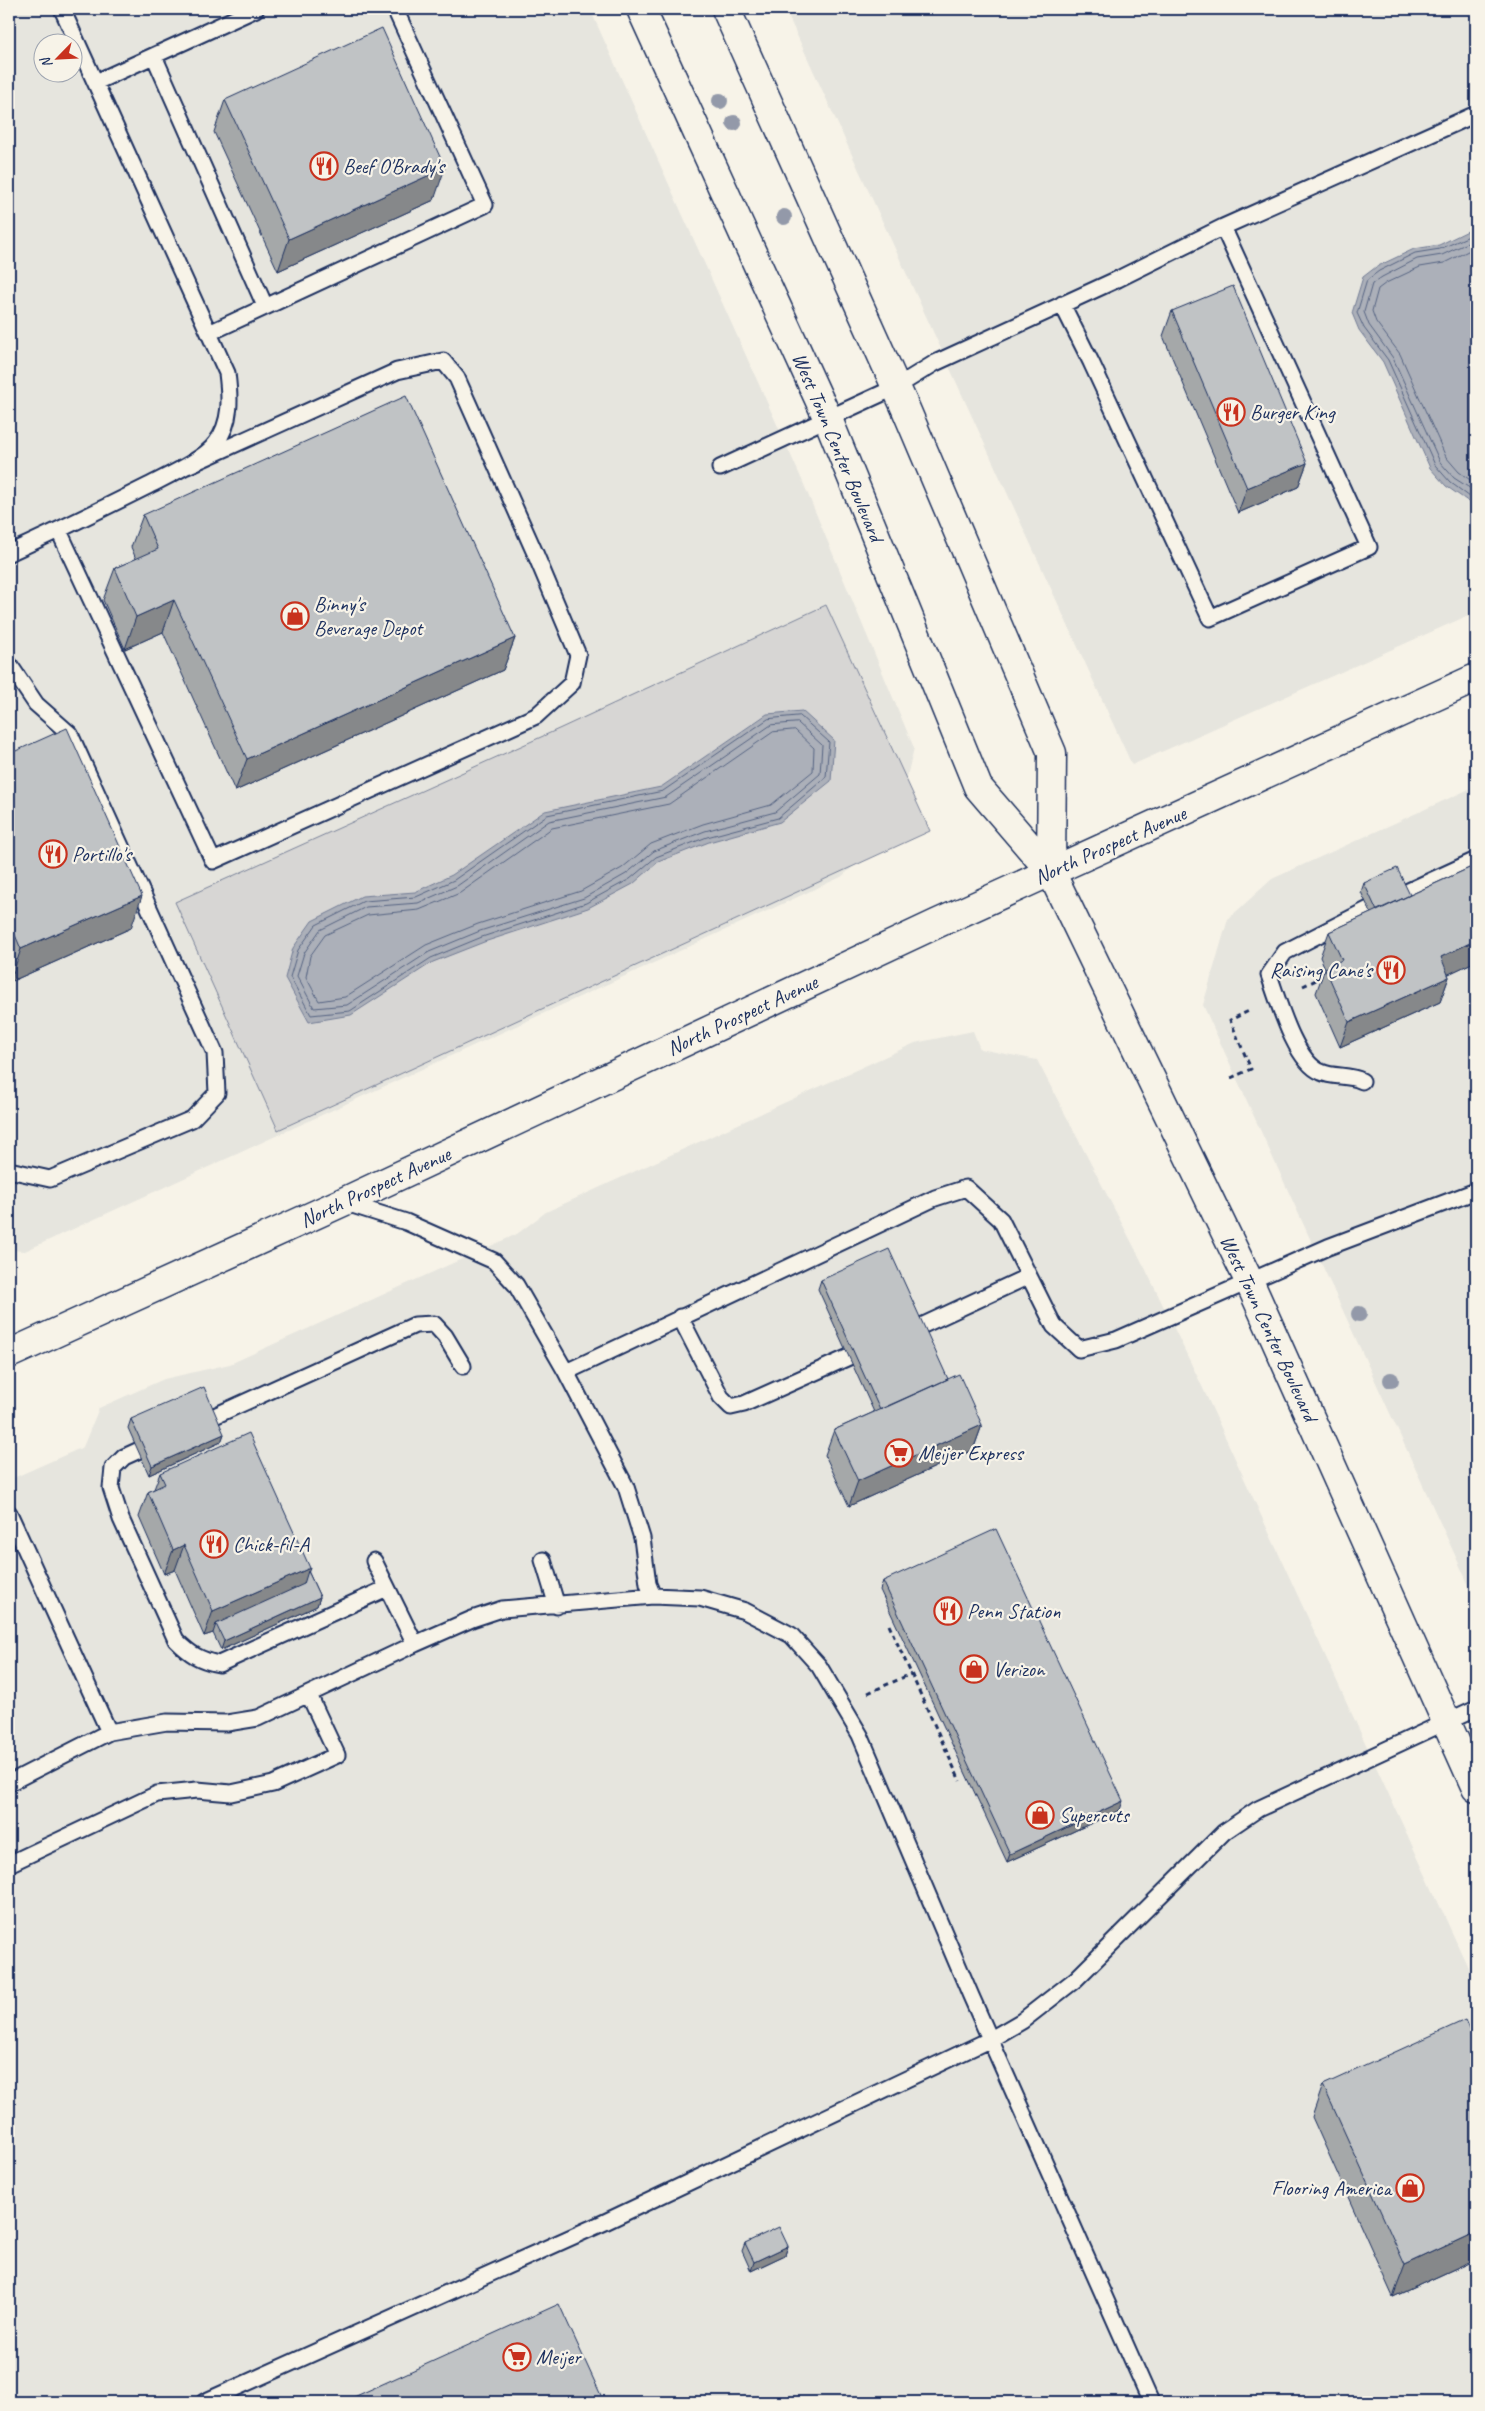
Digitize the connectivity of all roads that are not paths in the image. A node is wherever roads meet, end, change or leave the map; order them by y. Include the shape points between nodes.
1 (62, 9) edge
2 (256, 9) edge
3 (395, 9) edge
4 (641, 9) edge
5 (726, 9) edge
6 (154, 56) junction
7 (96, 82) junction
8 (1476, 114) edge
9 (1223, 227) junction
10 (1062, 304) junction
11 (265, 306) junction
12 (209, 333) junction
13 (896, 387) junction
14 (828, 419) junction
15 (187, 466) junction
16 (720, 468) dead end
17 (59, 530) junction
18 (9, 553) edge
19 (9, 664) edge
20 (1476, 678) edge
21 (1476, 860) edge
22 (1051, 872) junction
23 (1402, 894) edge
24 (1369, 909) edge
25 (1362, 1081) dead end
26 (9, 1170) edge
27 (1476, 1191) edge
28 (343, 1202) junction
29 (1028, 1276) junction
30 (1249, 1281) junction
31 (680, 1317) junction
32 (918, 1328) edge
33 (9, 1354) edge
34 (849, 1357) edge
35 (463, 1366) dead end
36 (566, 1372) junction
37 (186, 1429) edge
38 (169, 1437) edge
39 (9, 1513) edge
40 (543, 1560) dead end
41 (374, 1561) dead end
42 (386, 1588) junction
43 (653, 1596) junction
44 (557, 1606) junction
45 (414, 1644) junction
46 (309, 1695) junction
47 (1476, 1708) edge
48 (1446, 1722) junction
49 (109, 1732) junction
50 (9, 1783) edge
51 (1476, 1788) edge
52 (9, 1864) edge
53 (991, 2040) junction
54 (204, 2402) edge
55 (1151, 2402) edge

1 - 7 lane
2 - 6 lane
3 - 11 lane via 485,205
4 - 14 main road, West Town Center Boulevard
5 - 13 main road, West Town Center Boulevard
6 - 7 lane
6 - 11 lane
7 - 12 lane
8 - 9 lane
9 - 10 lane
9 - 10 lane via 1369,547 1210,618
10 - 13 lane via 935,363
11 - 12 lane
12 - 15 lane via 227,373 228,418 216,443
13 - 14 lane
13 - 22 main road, West Town Center Boulevard via 1052,753
14 - 16 lane
14 - 22 main road, West Town Center Boulevard via 978,787
15 - 17 lane
15 - 17 lane via 397,371 443,361 457,378 578,655 572,684 536,716 213,861
17 - 18 lane
19 - 26 lane via 36,704 70,734 215,1053 217,1093 192,1119 50,1179
20 - 22 main road, North Prospect Avenue
21 - 23 lane
22 - 28 main road, North Prospect Avenue
22 - 30 main road, West Town Center Boulevard
24 - 25 lane via 1285,952 1269,975 1298,1052 1320,1072
27 - 30 lane
28 - 33 main road, North Prospect Avenue
28 - 36 lane via 406,1222 494,1261 516,1285
29 - 30 lane via 1054,1326 1079,1349 1116,1340
29 - 31 lane via 1001,1220 966,1188 935,1198
29 - 32 lane
30 - 48 main road, West Town Center Boulevard
31 - 34 lane via 721,1397 731,1407
31 - 36 lane
35 - 37 lane via 434,1324 415,1325
36 - 43 lane via 626,1487 642,1538 648,1584
38 - 42 lane via 124,1457 113,1468 111,1488 121,1518 176,1640 189,1654 200,1661 219,1664
39 - 49 lane
40 - 44 lane
41 - 42 lane
42 - 45 lane
43 - 44 lane
43 - 53 lane via 700,1598 745,1611 791,1634 819,1666 860,1735
44 - 45 lane via 502,1609
45 - 46 lane
46 - 49 lane via 258,1718 227,1723 167,1722
46 - 52 lane via 337,1755 273,1784 232,1793 197,1790 157,1794
47 - 48 lane
48 - 51 main road, West Town Center Boulevard
48 - 53 lane via 1258,1809 1224,1832 1076,1979 1022,2021
49 - 50 lane
53 - 54 lane via 605,2222
53 - 55 lane

